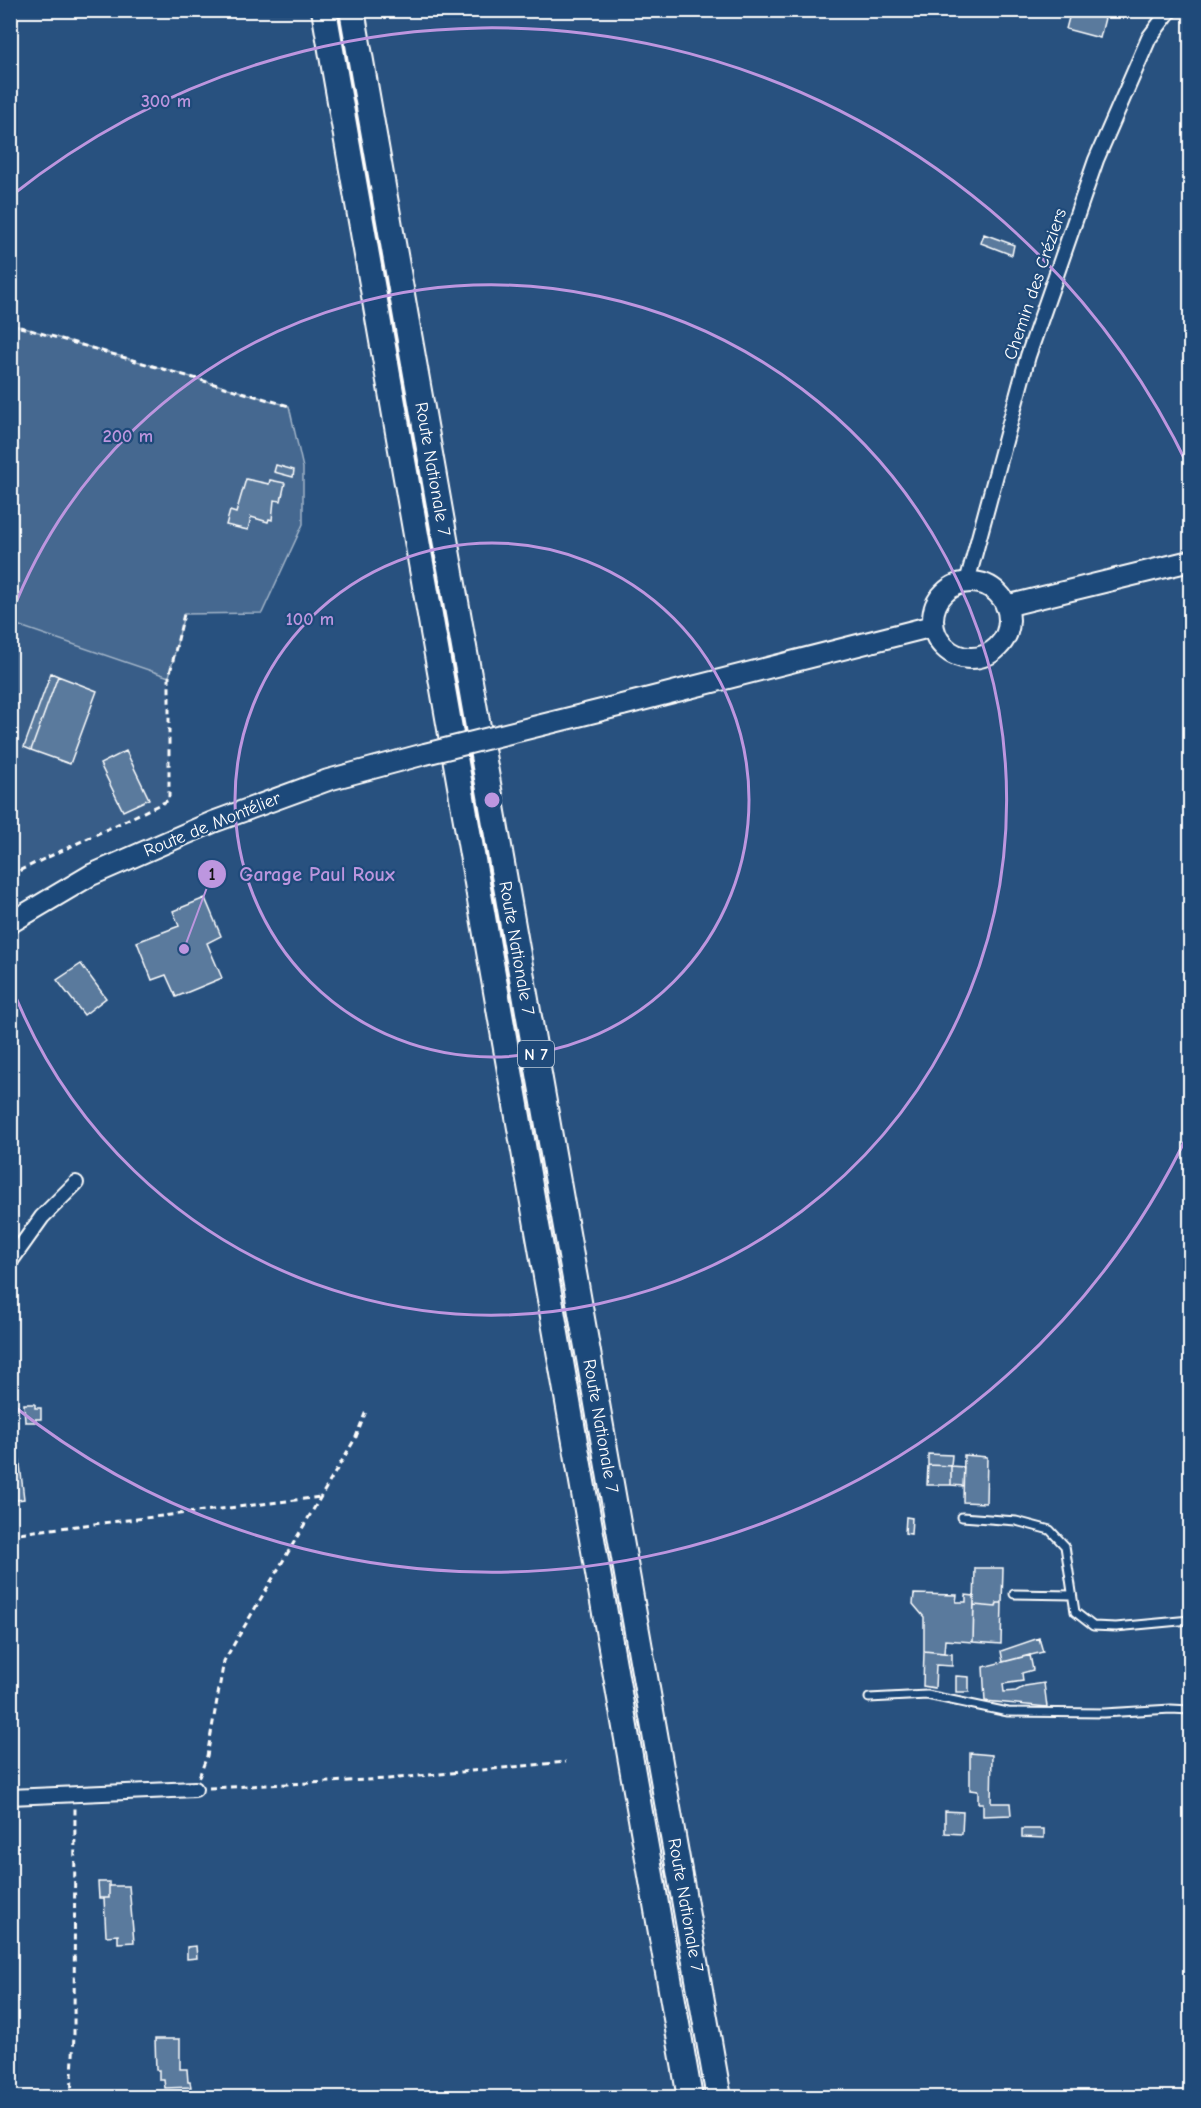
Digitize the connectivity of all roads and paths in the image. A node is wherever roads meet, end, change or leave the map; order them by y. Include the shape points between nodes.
1 (324, 10) edge
2 (352, 10) edge
3 (1170, 10) edge
4 (10, 324) edge
5 (288, 406) dead end
6 (1191, 561) edge
7 (967, 582) junction
8 (1006, 606) junction
9 (184, 614) dead end
10 (933, 626) junction
11 (10, 875) edge
12 (10, 923) edge
13 (76, 1183) dead end
14 (10, 1262) edge
15 (366, 1411) dead end
16 (321, 1497) junction
17 (962, 1517) dead end
18 (10, 1534) edge
19 (1014, 1594) dead end
20 (1072, 1595) junction
21 (1191, 1620) edge
22 (870, 1698) dead end
23 (1191, 1710) edge
24 (567, 1762) dead end
25 (195, 1789) junction
26 (75, 1794) junction
27 (10, 1797) edge
28 (71, 2097) edge
29 (690, 2097) edge
30 (719, 2097) edge

1 - 29 highway, Route Nationale 7 / N 7
2 - 30 highway, Route Nationale 7 / N 7
3 - 7 street, Chemin des Créziers via 1149,38 1096,160 1028,356
4 - 5 path
6 - 8 main road
7 - 8 main road via 990,587
7 - 10 main road via 945,592 937,602
8 - 10 main road via 1007,632 1001,643 980,657 956,655 941,643
9 - 11 path via 169,677 169,800
10 - 12 main road, Route de Montélier, bridge via 328,780 213,822 91,875
13 - 14 street via 42,1217
15 - 16 path via 356,1437
16 - 18 path
16 - 25 path via 225,1661 207,1756
17 - 20 lane via 1016,1521 1050,1530 1065,1546
19 - 20 lane
20 - 21 lane via 1075,1612 1093,1626
22 - 23 lane via 927,1695 1008,1712
24 - 25 path via 388,1779
25 - 26 street
26 - 27 street
26 - 28 path

